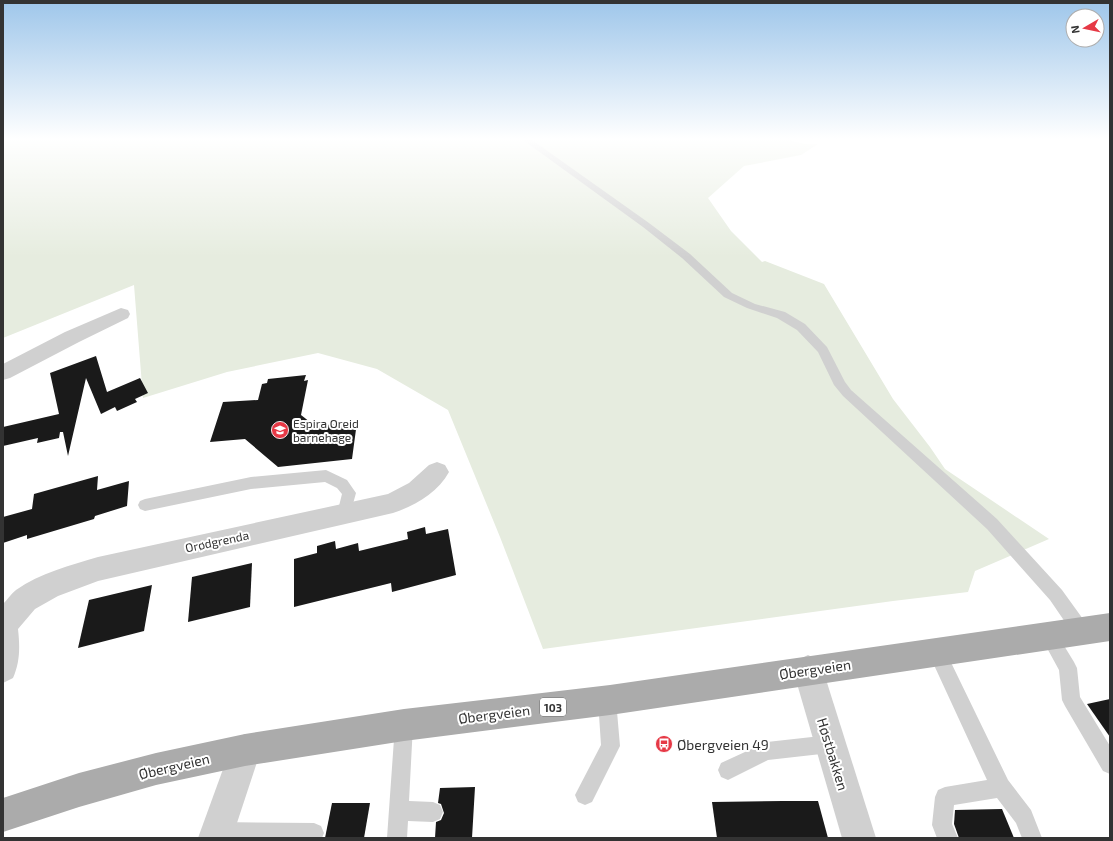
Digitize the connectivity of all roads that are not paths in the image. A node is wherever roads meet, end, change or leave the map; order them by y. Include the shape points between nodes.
1 (582, 179) edge
2 (121, 314) dead end
3 (3, 372) edge
4 (437, 472) dead end
5 (145, 505) dead end
6 (344, 514) junction
7 (3, 625) edge
8 (1096, 629) edge
9 (1048, 637) junction
10 (937, 652) junction
11 (3, 668) edge
12 (808, 670) junction
13 (607, 700) junction
14 (404, 725) junction
15 (830, 744) junction
16 (245, 750) junction
17 (1110, 764) edge
18 (728, 770) dead end
19 (1001, 787) junction
20 (585, 795) dead end
21 (399, 810) junction
22 (432, 812) dead end
23 (3, 816) edge
24 (314, 833) dead end
25 (216, 835) edge
26 (397, 838) edge
27 (858, 838) edge
28 (948, 838) edge
29 (1032, 838) edge

1 - 8 lane via 686,256 728,295 751,306 781,315 801,327 823,350 846,393 992,524 1056,595
2 - 3 street
4 - 6 street, Orødgrenda via 418,490 393,503
5 - 6 lane via 251,483 326,476 342,484 349,493
6 - 7 street, Orødgrenda via 145,557 69,578 25,600
7 - 11 street, Orødgrenda
8 - 9 main road, Øbergveien / 103
9 - 10 main road, Øbergveien / 103
9 - 17 lane via 1068,668 1071,700
10 - 12 main road, Øbergveien / 103
10 - 19 lane
12 - 13 main road, Øbergveien / 103
12 - 15 street, Høstbakken
13 - 14 main road, Øbergveien / 103
13 - 20 lane via 611,746
14 - 16 main road, Øbergveien / 103
14 - 21 lane
15 - 18 lane via 767,751
15 - 27 street, Høstbakken
16 - 23 main road, Øbergveien / 103 via 156,769 87,788
16 - 25 street
19 - 28 lane via 945,797 942,825
19 - 29 lane via 1024,817
21 - 22 lane
21 - 26 lane
24 - 25 lane

